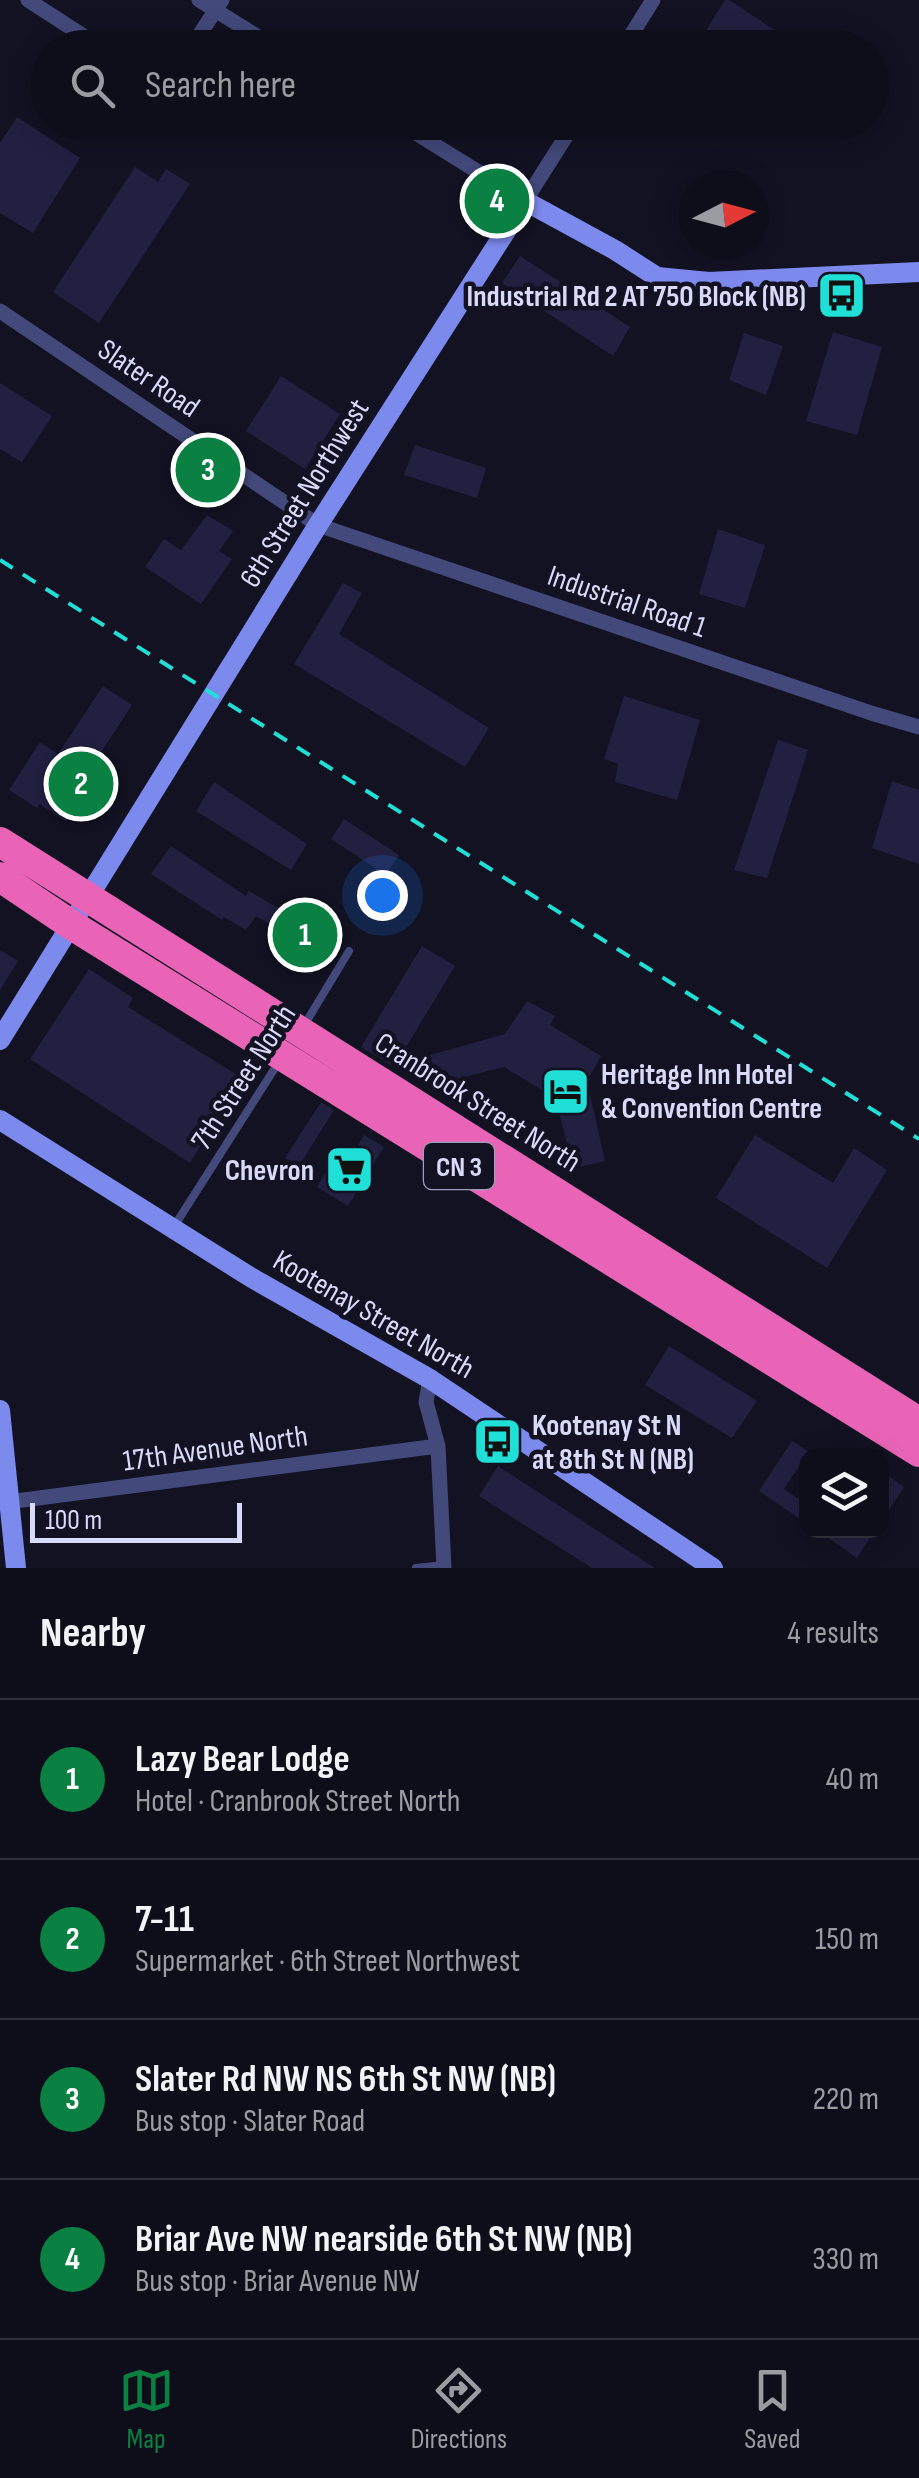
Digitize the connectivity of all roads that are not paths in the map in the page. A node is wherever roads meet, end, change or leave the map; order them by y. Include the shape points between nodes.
1 (28, 0) edge
2 (199, 0) edge
3 (653, 0) edge
4 (219, 5) edge
5 (74, 30) edge
6 (203, 30) edge
7 (252, 30) edge
8 (634, 30) edge
9 (427, 140) edge
10 (564, 140) edge
11 (525, 201) junction
12 (919, 272) edge
13 (0, 310) edge
14 (318, 525) junction
15 (919, 727) edge
16 (0, 842) edge
17 (0, 877) edge
18 (87, 897) junction
19 (70, 924) junction
20 (349, 951) dead end
21 (300, 1031) junction
22 (0, 1040) edge
23 (282, 1056) junction
24 (0, 1120) edge
25 (173, 1228) junction
26 (430, 1378) junction
27 (0, 1410) edge
28 (919, 1422) edge
29 (438, 1446) junction
30 (919, 1452) edge
31 (5, 1503) edge
32 (444, 1567) edge
33 (16, 1568) edge
34 (416, 1568) edge
35 (713, 1568) edge

1 - 5 street
2 - 4 street
3 - 8 street
4 - 6 street
4 - 7 street
9 - 11 street
10 - 11 street, 6th Street Northwest
11 - 12 street via 657,276 709,282
11 - 14 street, 6th Street Northwest
13 - 14 street, Slater Road
14 - 15 street, Industrial Road 1
14 - 18 street, 6th Street Northwest
16 - 18 highway, Cranbrook Street North / CN 3
17 - 19 highway, CN 3
18 - 19 street, 6th Street Northwest
18 - 21 highway, Cranbrook Street North / CN 3
19 - 22 street, 6th Street Northwest
19 - 23 highway, CN 3
20 - 21 lane, 7th Street North
21 - 23 lane, 7th Street North
21 - 28 highway, Cranbrook Street North / CN 3
23 - 25 lane, 7th Street North
23 - 30 highway, CN 3
24 - 25 street, Kootenay Street North
25 - 26 street, Kootenay Street North
26 - 29 street via 426,1402
26 - 35 street, Kootenay Street North
27 - 31 street
29 - 31 street, 17th Avenue North
29 - 32 street
31 - 33 street
32 - 34 lane

